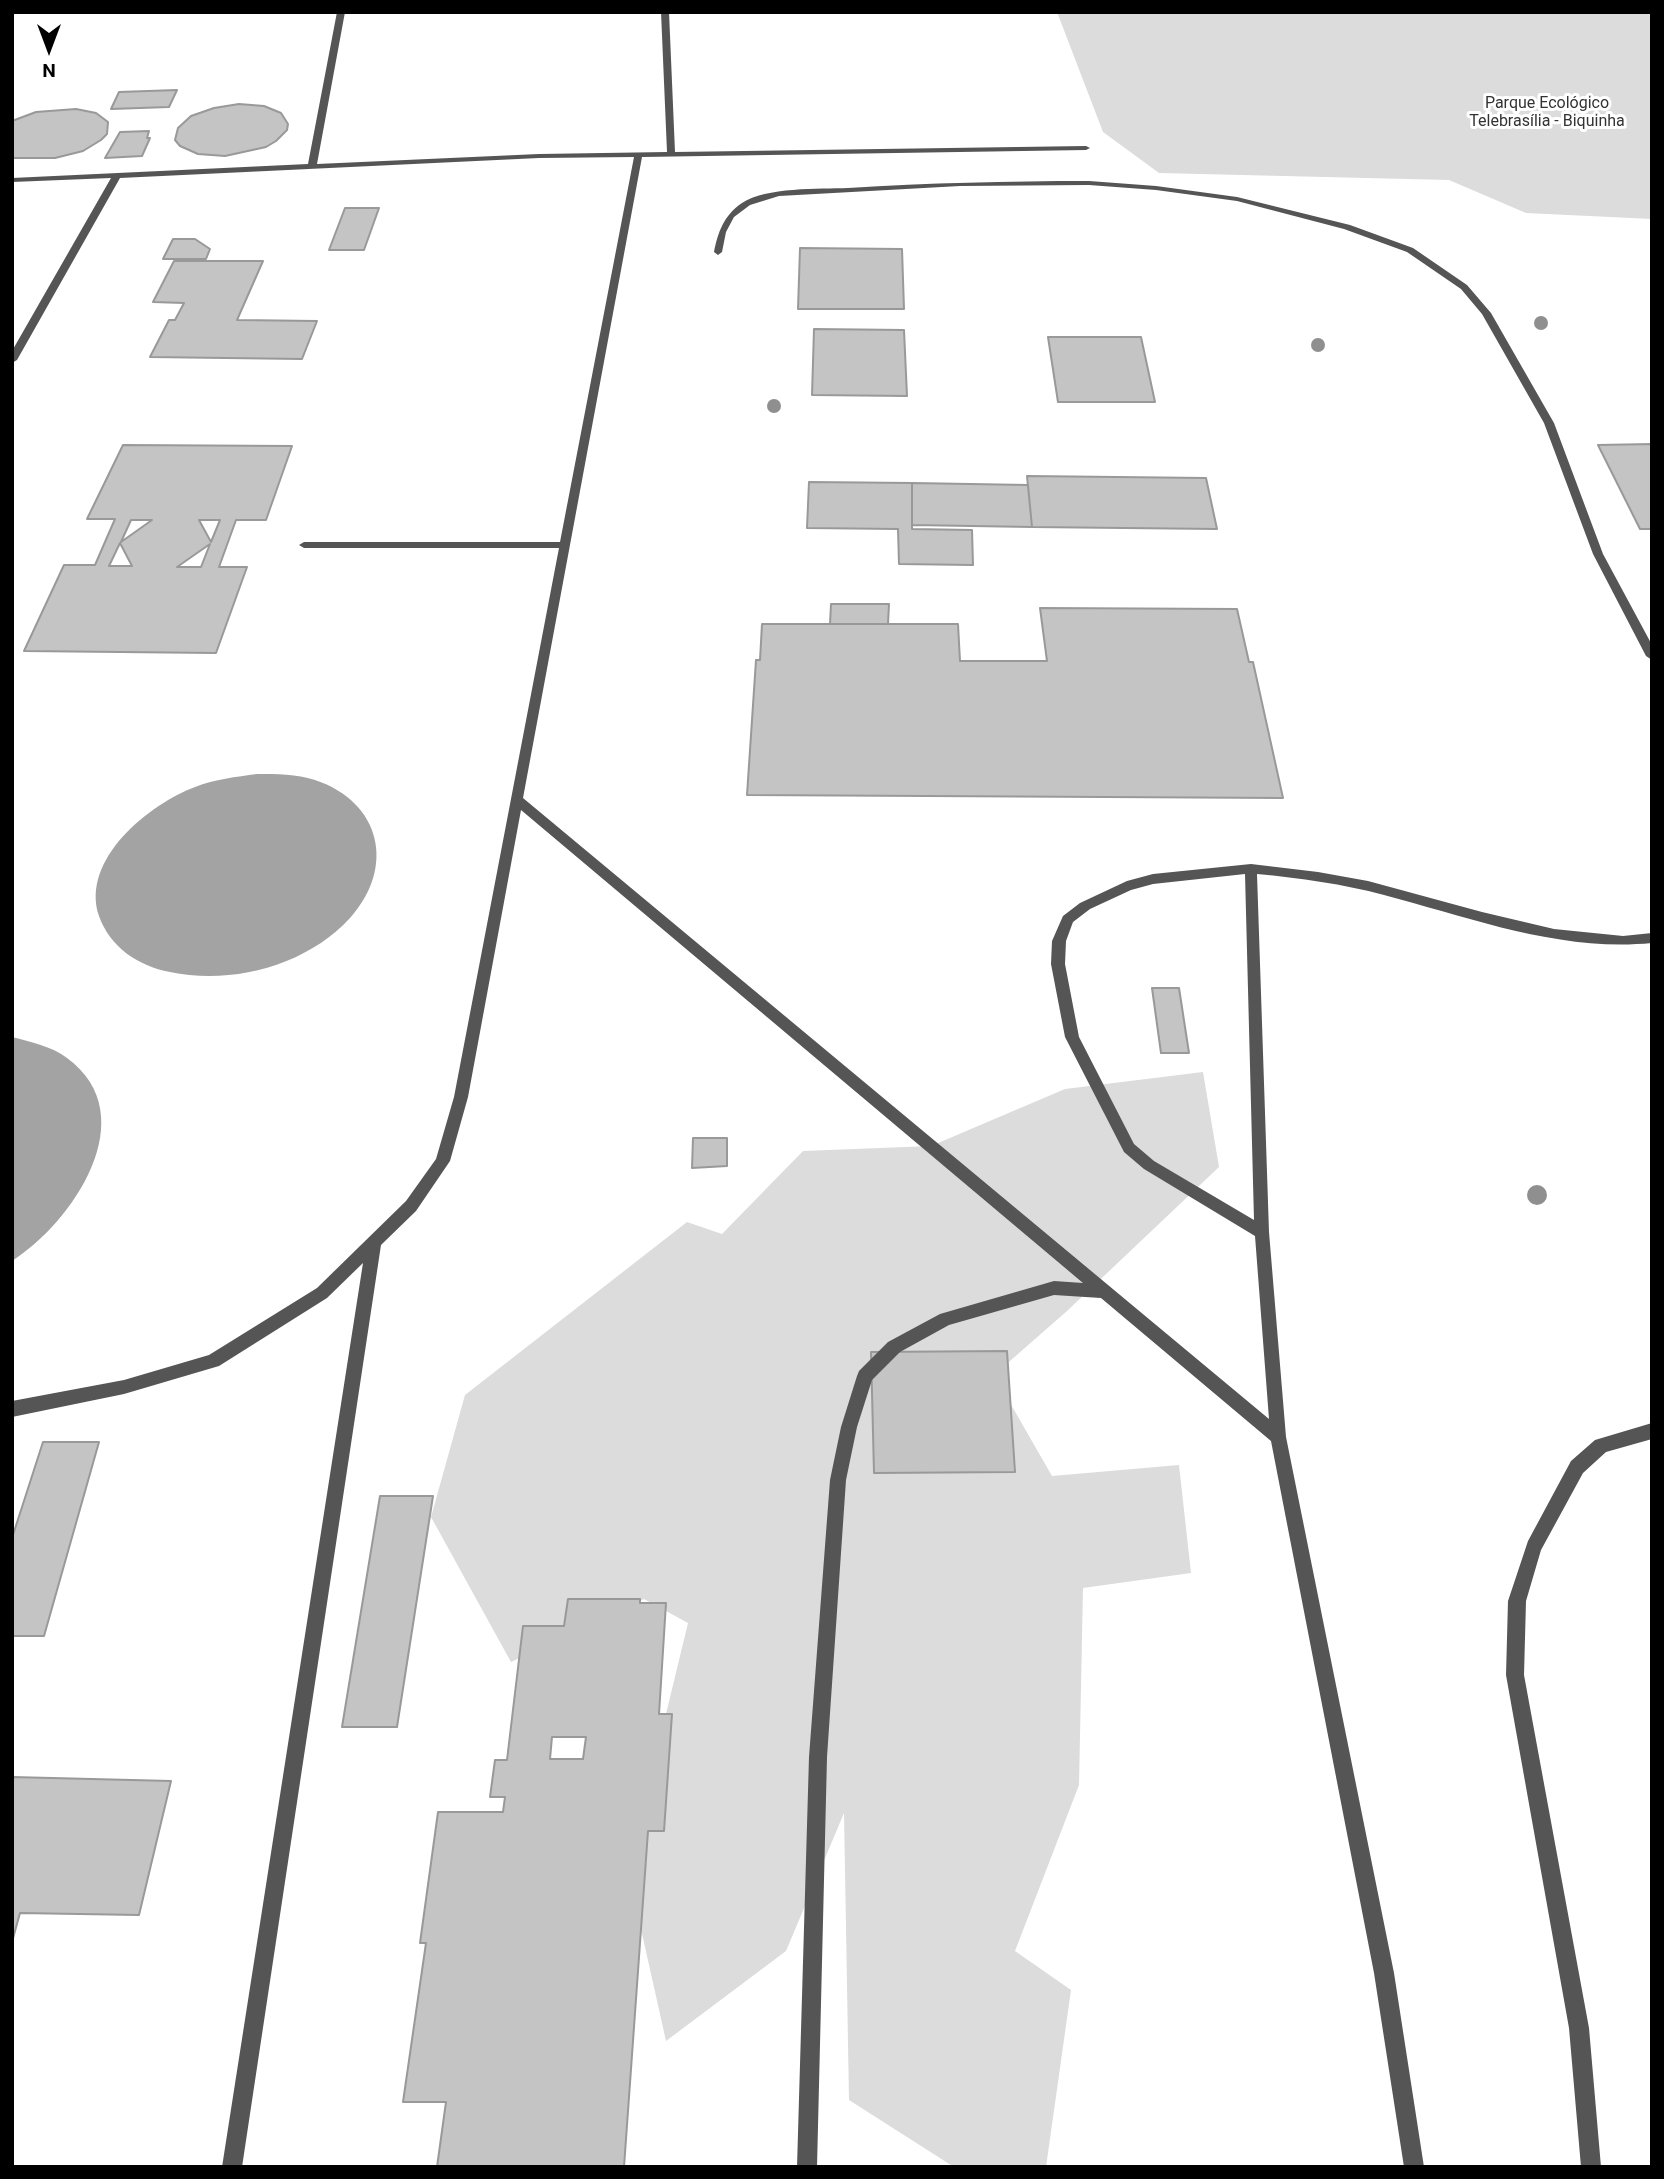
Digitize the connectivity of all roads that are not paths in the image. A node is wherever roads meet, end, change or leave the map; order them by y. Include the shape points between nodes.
1 (341, 12) edge
2 (665, 12) edge
3 (1086, 148) dead end
4 (671, 154) junction
5 (638, 155) junction
6 (313, 167) junction
7 (116, 177) junction
8 (12, 180) edge
9 (718, 252) dead end
10 (12, 360) edge
11 (304, 545) dead end
12 (565, 545) junction
13 (1652, 656) edge
14 (517, 800) junction
15 (1251, 869) junction
16 (1652, 938) edge
17 (1262, 1232) junction
18 (374, 1242) junction
19 (1107, 1292) junction
20 (12, 1409) edge
21 (1652, 1432) edge
22 (1278, 1437) junction
23 (232, 2167) edge
24 (807, 2167) edge
25 (1414, 2167) edge
26 (1591, 2167) edge

1 - 6 lane
2 - 4 lane
3 - 4 lane
4 - 5 lane
5 - 6 lane
5 - 12 lane
6 - 7 lane
7 - 8 lane
7 - 10 lane
9 - 13 lane via 731,216 747,203 779,194 960,184 1089,183 1237,200 1347,227 1410,250 1464,287 1486,313 1549,423 1598,554
11 - 12 lane
12 - 14 lane
14 - 18 lane via 461,1097 443,1161 411,1206
14 - 19 lane
15 - 16 lane via 1327,877 1579,938
15 - 17 lane
15 - 17 lane via 1153,879 1085,906 1068,919 1059,941 1058,964 1072,1037 1129,1148 1149,1165
17 - 22 lane
18 - 20 lane via 322,1293 213,1361 124,1387
18 - 23 lane
19 - 22 lane
19 - 24 lane via 1054,1288 944,1319 894,1347 865,1376 838,1480 818,1757
21 - 26 lane via 1601,1446 1577,1467 1534,1547 1517,1601 1516,1675 1579,2028
22 - 25 lane via 1384,1973

